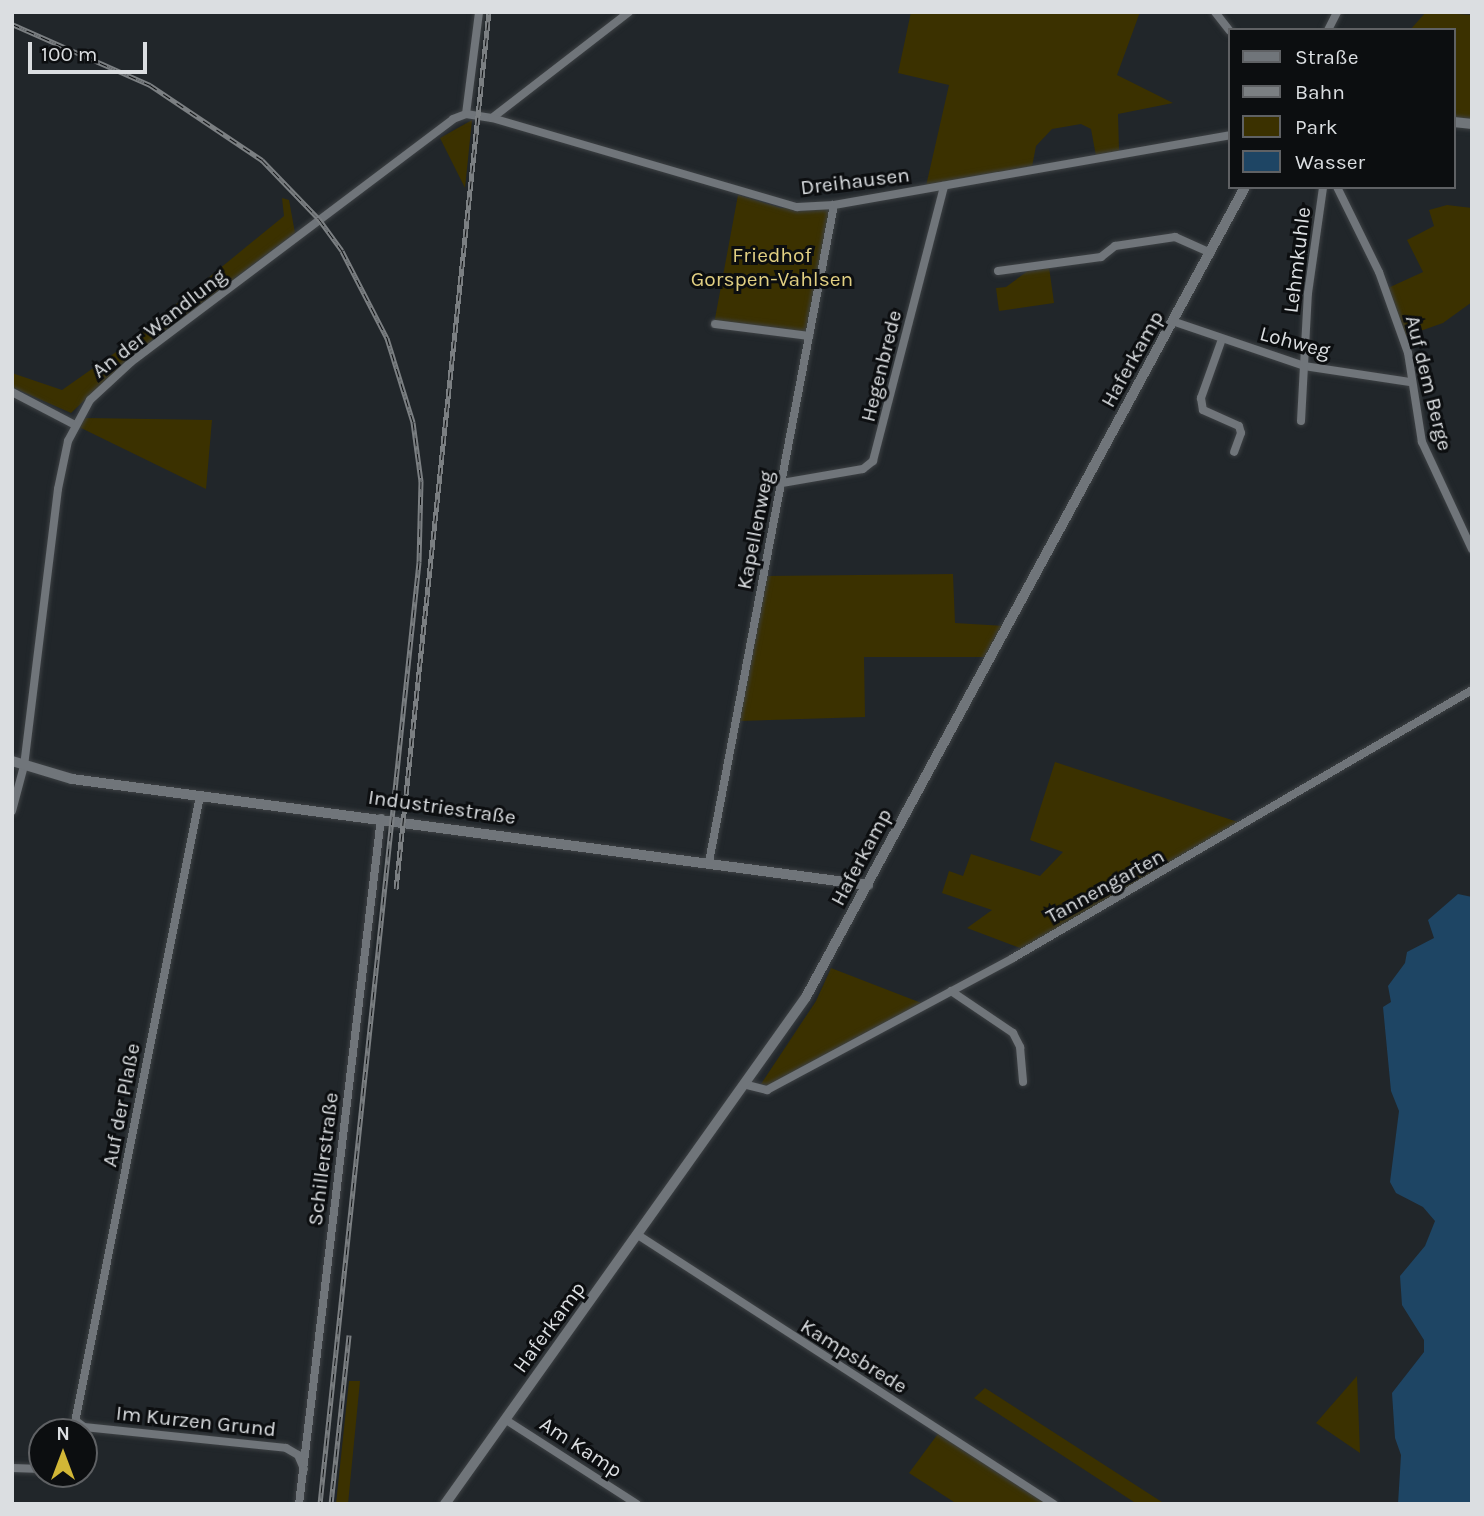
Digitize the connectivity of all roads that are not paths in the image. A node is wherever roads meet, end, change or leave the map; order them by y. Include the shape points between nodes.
1 (479, 12) edge
2 (629, 12) edge
3 (1215, 12) edge
4 (1337, 12) edge
5 (1329, 28) edge
6 (1228, 29) edge
7 (466, 114) junction
8 (492, 118) junction
9 (1228, 135) edge
10 (944, 186) junction
11 (1244, 189) edge
12 (1323, 189) edge
13 (1338, 189) edge
14 (834, 205) junction
15 (1211, 253) junction
16 (998, 271) dead end
17 (1175, 322) junction
18 (715, 324) dead end
19 (808, 336) junction
20 (1222, 339) junction
21 (1304, 366) junction
22 (1410, 382) junction
23 (12, 392) edge
24 (1301, 421) dead end
25 (75, 425) junction
26 (1234, 452) dead end
27 (782, 483) junction
28 (1472, 548) edge
29 (1472, 690) edge
30 (12, 761) edge
31 (24, 766) junction
32 (200, 796) junction
33 (12, 811) edge
34 (381, 818) junction
35 (709, 862) junction
36 (869, 886) junction
37 (951, 991) junction
38 (1023, 1082) dead end
39 (747, 1085) junction
40 (638, 1235) junction
41 (77, 1418) edge
42 (506, 1420) junction
43 (98, 1428) edge
44 (304, 1469) junction
45 (299, 1504) edge
46 (445, 1504) edge
47 (637, 1504) edge
48 (1054, 1504) edge

1 - 7 street
2 - 8 street
3 - 6 street
4 - 5 street
7 - 8 street
7 - 25 street, An der Wandlung via 131,362 90,400
8 - 14 street, Dreihausen via 783,206
9 - 10 street, Dreihausen
10 - 14 street, Dreihausen
10 - 27 street, Hegenbrede via 873,461 863,469
11 - 15 street, Haferkamp
12 - 21 street, Lehmkuhle via 1308,293
13 - 22 street, Auf dem Berge via 1379,272 1408,353
14 - 19 street, Kapellenweg
15 - 16 street via 1175,237 1115,246 1101,257
15 - 17 street, Haferkamp
17 - 20 street, Lohweg
17 - 36 street, Haferkamp via 1029,582
18 - 19 street
19 - 27 street, Kapellenweg
20 - 21 street, Lohweg
20 - 26 street via 1201,398 1203,410 1239,426
21 - 22 street, Lohweg
21 - 24 street, Lehmkuhle
22 - 28 street, Auf dem Berge via 1422,442
23 - 25 street
25 - 31 street, An der Wandlung via 53,516
27 - 35 street, Kapellenweg
29 - 37 street, Tannengarten via 1132,892
30 - 31 street, Industriestraße
31 - 32 street, Industriestraße via 72,779
31 - 33 street, An der Wandlung
32 - 34 street, Industriestraße
32 - 41 street, Auf der Plaße
34 - 35 street, Industriestraße
34 - 44 street, Schillerstraße
35 - 36 street, Industriestraße
36 - 39 street, Haferkamp via 806,997
37 - 38 street via 1013,1033 1020,1047
37 - 39 street, Tannengarten via 767,1090
39 - 40 street, Haferkamp
40 - 42 street, Haferkamp
40 - 48 street, Kampsbrede
42 - 46 street, Haferkamp
42 - 47 street, Am Kamp
43 - 44 street, Im Kurzen Grund via 286,1448 298,1455
44 - 45 street, Schillerstraße

